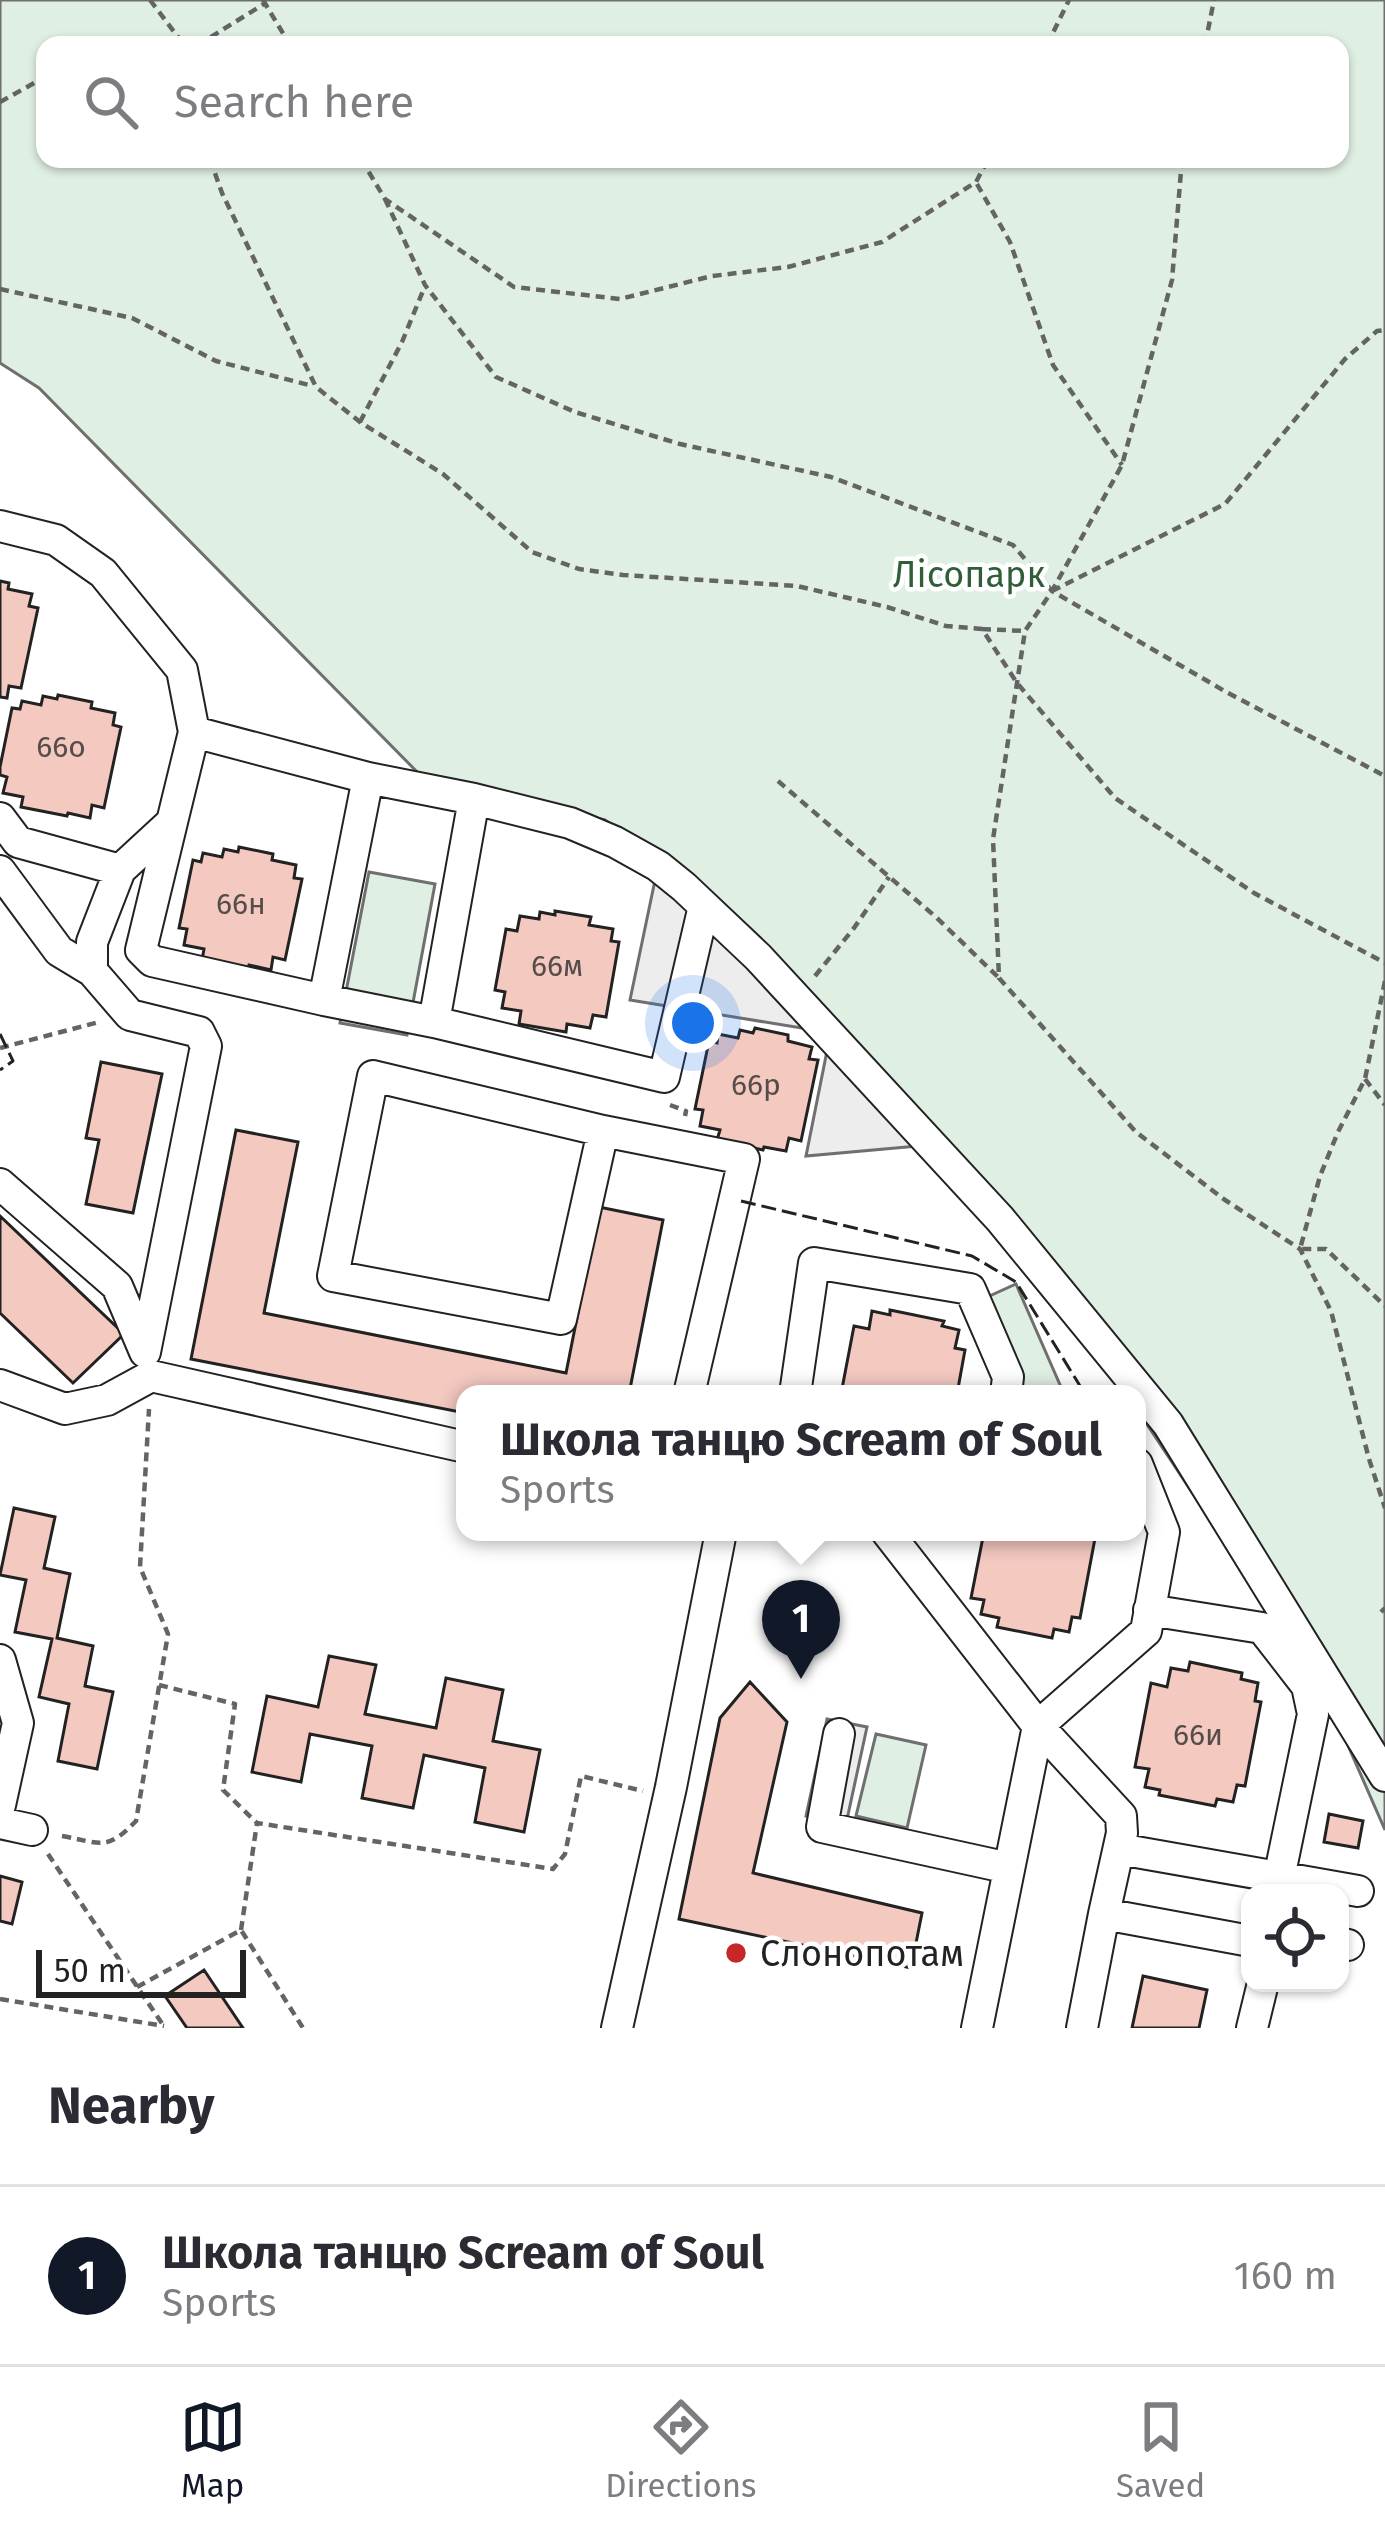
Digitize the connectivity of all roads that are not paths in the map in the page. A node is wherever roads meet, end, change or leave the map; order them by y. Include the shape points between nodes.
1 (0, 526) edge
2 (194, 732) junction
3 (368, 778) junction
4 (474, 799) junction
5 (0, 818) edge
6 (172, 822) junction
7 (119, 871) junction
8 (0, 872) edge
9 (704, 906) junction
10 (92, 971) junction
11 (324, 1000) junction
12 (434, 1022) junction
13 (604, 1131) junction
14 (0, 1184) edge
15 (148, 1364) junction
16 (0, 1385) edge
17 (691, 1385) edge
18 (796, 1385) edge
19 (1007, 1385) edge
20 (1136, 1385) edge
21 (1146, 1397) edge
22 (456, 1445) edge
23 (1146, 1487) edge
24 (720, 1541) edge
25 (901, 1541) edge
26 (1149, 1610) junction
27 (0, 1660) edge
28 (1038, 1726) junction
29 (839, 1734) dead end
30 (1385, 1776) edge
31 (0, 1805) edge
32 (0, 1823) edge
33 (32, 1830) road end
34 (1119, 1849) junction
35 (1009, 1868) junction
36 (1279, 1878) junction
37 (1358, 1891) dead end
38 (1104, 1914) junction
39 (1241, 1939) edge
40 (1261, 1992) edge
41 (617, 2028) edge
42 (977, 2028) edge
43 (1082, 2028) edge
44 (1252, 2028) edge

1 - 2 street via 56,540 103,573 182,670
2 - 3 street
2 - 6 street
3 - 4 street
3 - 11 street
4 - 9 street via 615,842
4 - 12 street
5 - 7 street via 18,842
6 - 7 street
6 - 11 street via 141,950 152,962
7 - 10 street via 92,942
8 - 10 street via 59,951
9 - 12 street via 664,1077
9 - 20 street via 1000,1219
10 - 15 street via 130,1015 199,1031 206,1046
11 - 12 street
13 - 13 street via 560,1319 333,1276 373,1076
13 - 17 street via 744,1159
14 - 15 street via 117,1286
15 - 16 street via 107,1400 65,1409
15 - 22 street
18 - 19 street via 814,1263 970,1289
21 - 30 street
23 - 26 street via 1164,1532
24 - 41 street
25 - 28 street
26 - 28 street via 1146,1630
26 - 36 street via 1262,1628 1306,1687 1313,1714
27 - 31 street via 18,1724
28 - 34 street via 1121,1816
28 - 35 street
29 - 35 street via 822,1827
32 - 33 street
34 - 36 street
34 - 38 street
35 - 42 street
36 - 37 street
38 - 39 street
38 - 43 street
40 - 44 street

